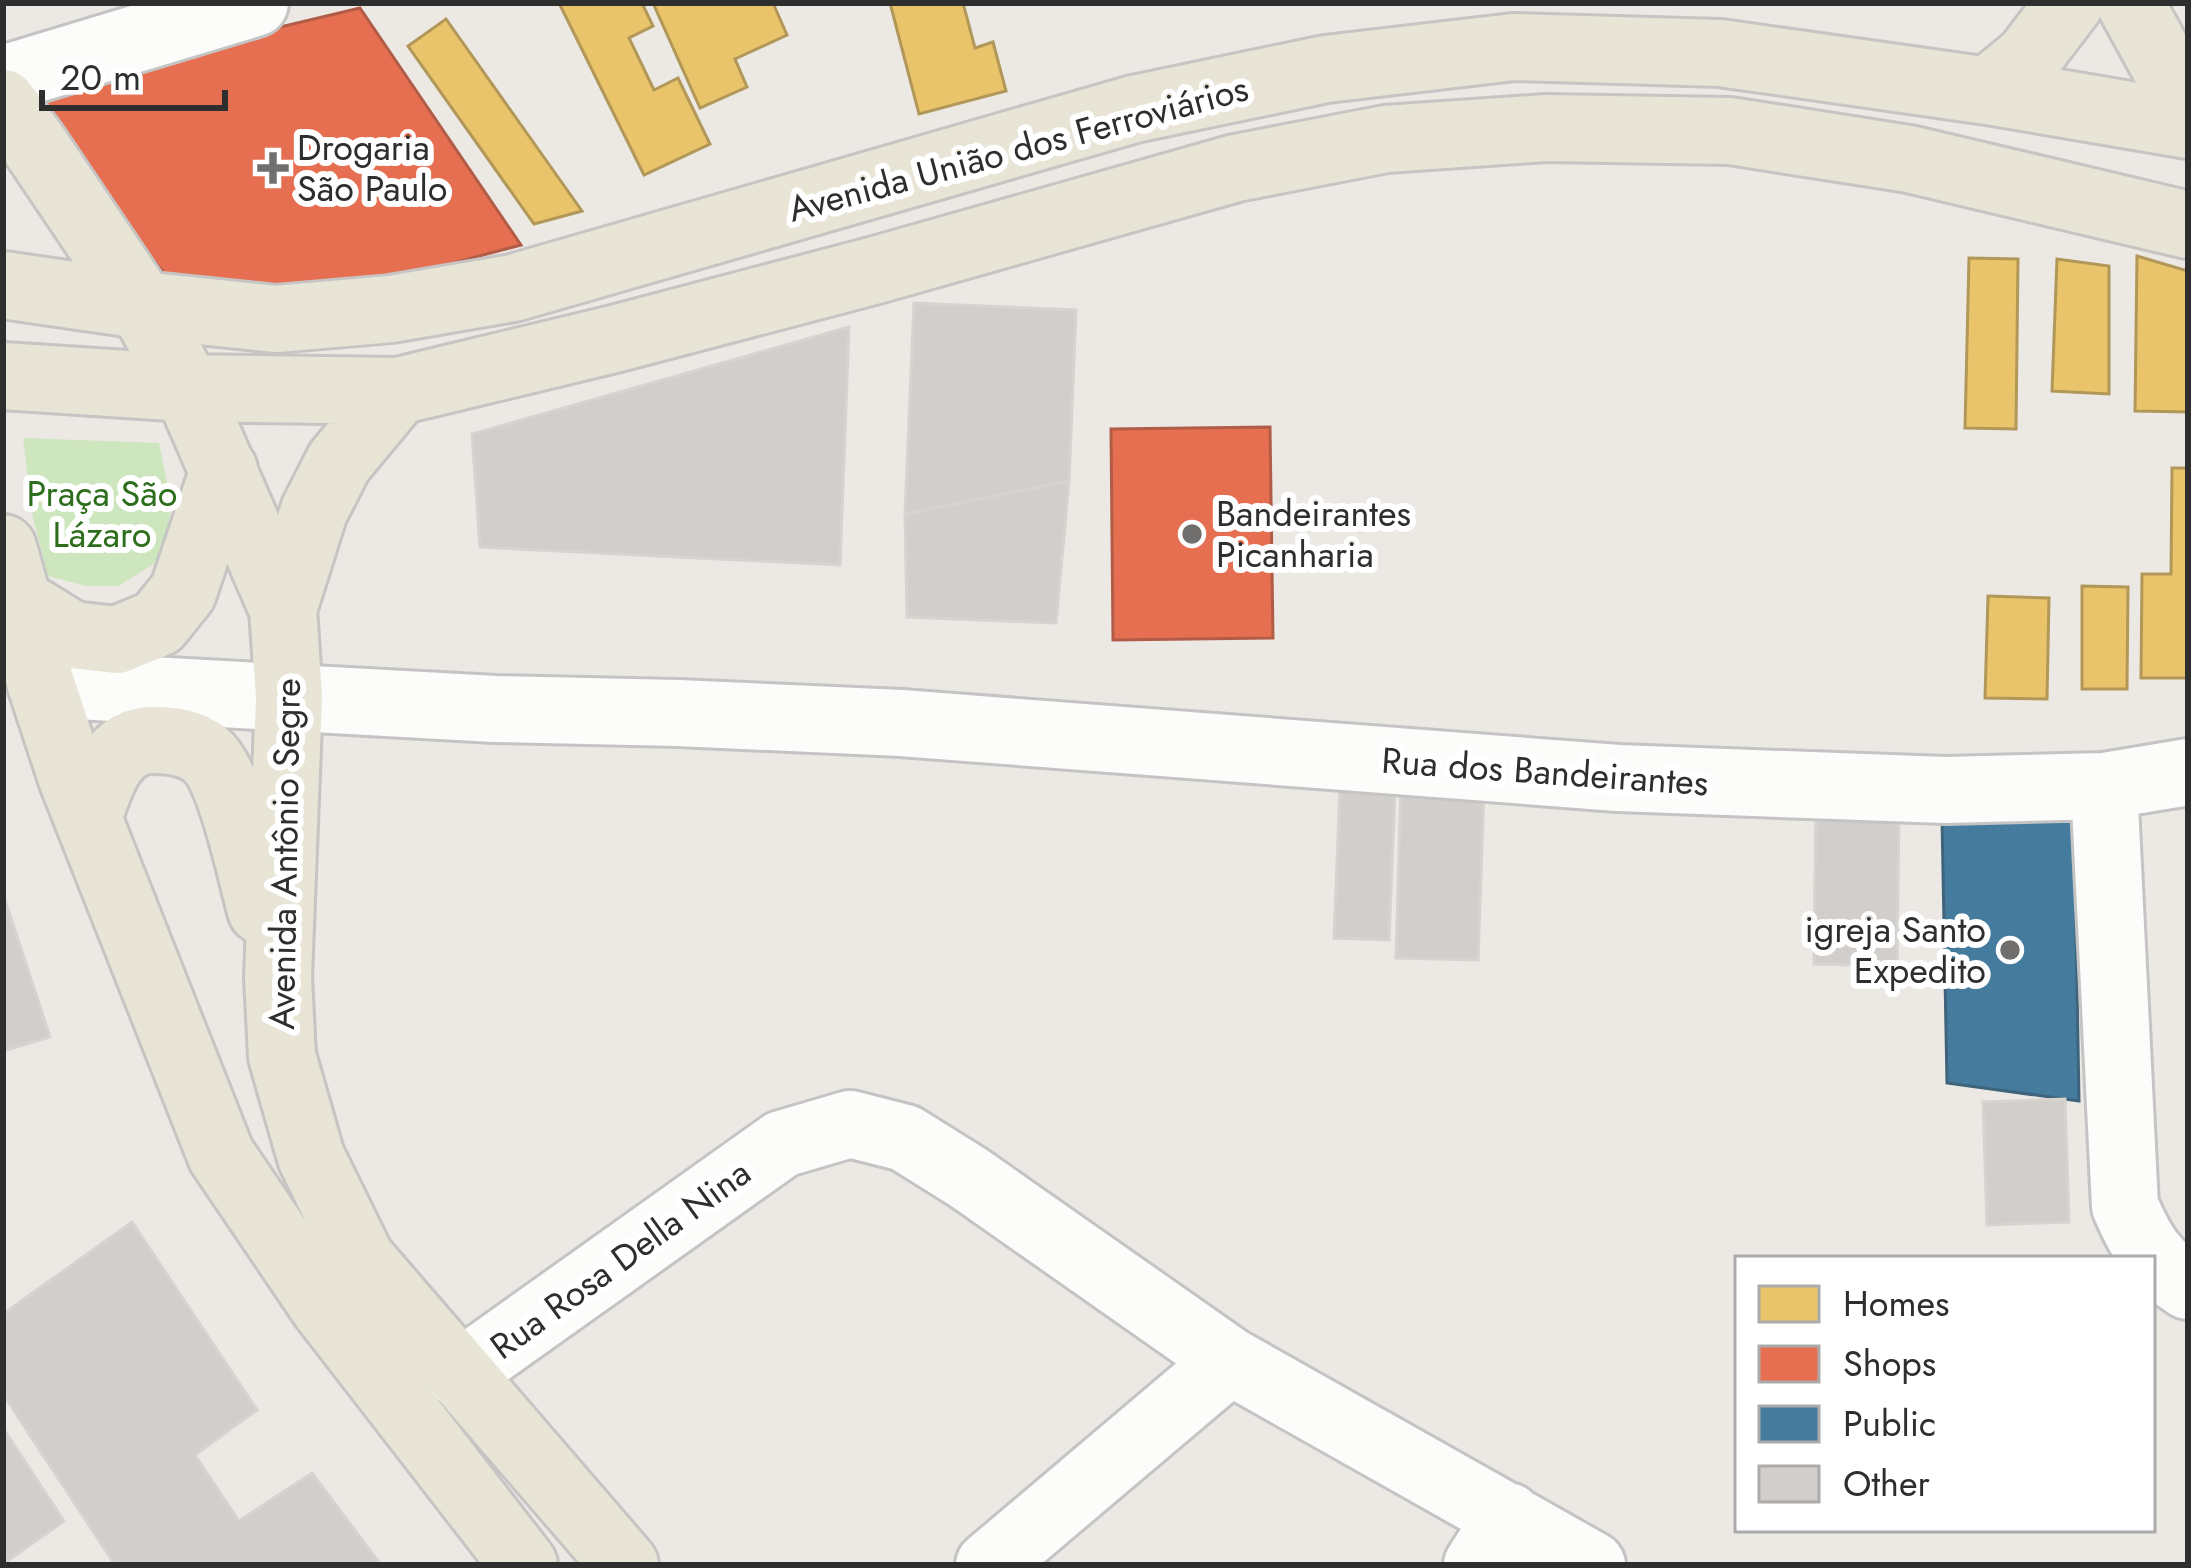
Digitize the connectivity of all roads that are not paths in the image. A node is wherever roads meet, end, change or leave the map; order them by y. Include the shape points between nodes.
1 (255, 3) edge
2 (2070, 3) edge
3 (2130, 3) edge
4 (3, 79) edge
5 (1988, 91) junction
6 (2188, 100) edge
7 (3, 103) edge
8 (2188, 124) edge
9 (2188, 225) edge
10 (3, 285) edge
11 (142, 305) junction
12 (3, 376) edge
13 (187, 388) junction
14 (398, 391) junction
15 (224, 470) junction
16 (10, 574) edge
17 (283, 609) junction
18 (40, 684) junction
19 (289, 697) junction
20 (2188, 772) edge
21 (2104, 786) junction
22 (88, 819) junction
23 (278, 977) junction
24 (2152, 1256) edge
25 (2155, 1260) edge
26 (2188, 1286) edge
27 (1230, 1361) junction
28 (459, 1374) junction
29 (1493, 1541) edge
30 (524, 1565) edge
31 (625, 1565) edge
32 (989, 1565) edge
33 (1592, 1565) edge

1 - 4 street
2 - 5 main road via 2028,58
3 - 6 main road
5 - 8 main road, Avenida União dos Ferroviários
5 - 11 main road, Avenida União dos Ferroviários via 1720,52 1514,46 1326,69 1134,110 513,288 276,319
7 - 11 main road, Avenida Antônio Segre
9 - 14 main road via 1909,159 1730,131 1546,128 1386,139 1236,168 854,276
10 - 11 main road, Avenida União dos Ferroviários
11 - 13 main road, Avenida Antônio Segre
12 - 13 main road
13 - 14 main road
13 - 15 main road, Avenida Antônio Segre
14 - 17 main road via 339,462
15 - 16 main road via 183,592 158,623 118,640 72,635
15 - 17 main road, Avenida Antônio Segre
16 - 18 main road
17 - 19 main road, Avenida Antônio Segre
18 - 19 street, Rua dos Bandeirantes
18 - 22 main road
19 - 21 street, Rua dos Bandeirantes via 901,724 1618,778 1945,790
19 - 23 main road, Avenida Antônio Segre
20 - 21 street, Rua dos Bandeirantes
21 - 24 street via 2126,1206
22 - 23 main road via 116,755 142,740 176,740 207,755 236,820
22 - 30 main road via 221,1155 324,1307
23 - 28 main road, Avenida Antônio Segre via 282,1056 311,1157 362,1259
25 - 26 street
27 - 28 street, Rua Rosa Della Nina via 970,1178 905,1138 850,1124 782,1144
27 - 29 street, Rua Rosa Della Nina
27 - 32 street
28 - 31 main road, Avenida Antônio Segre
29 - 33 street, Rua Rosa Della Nina

